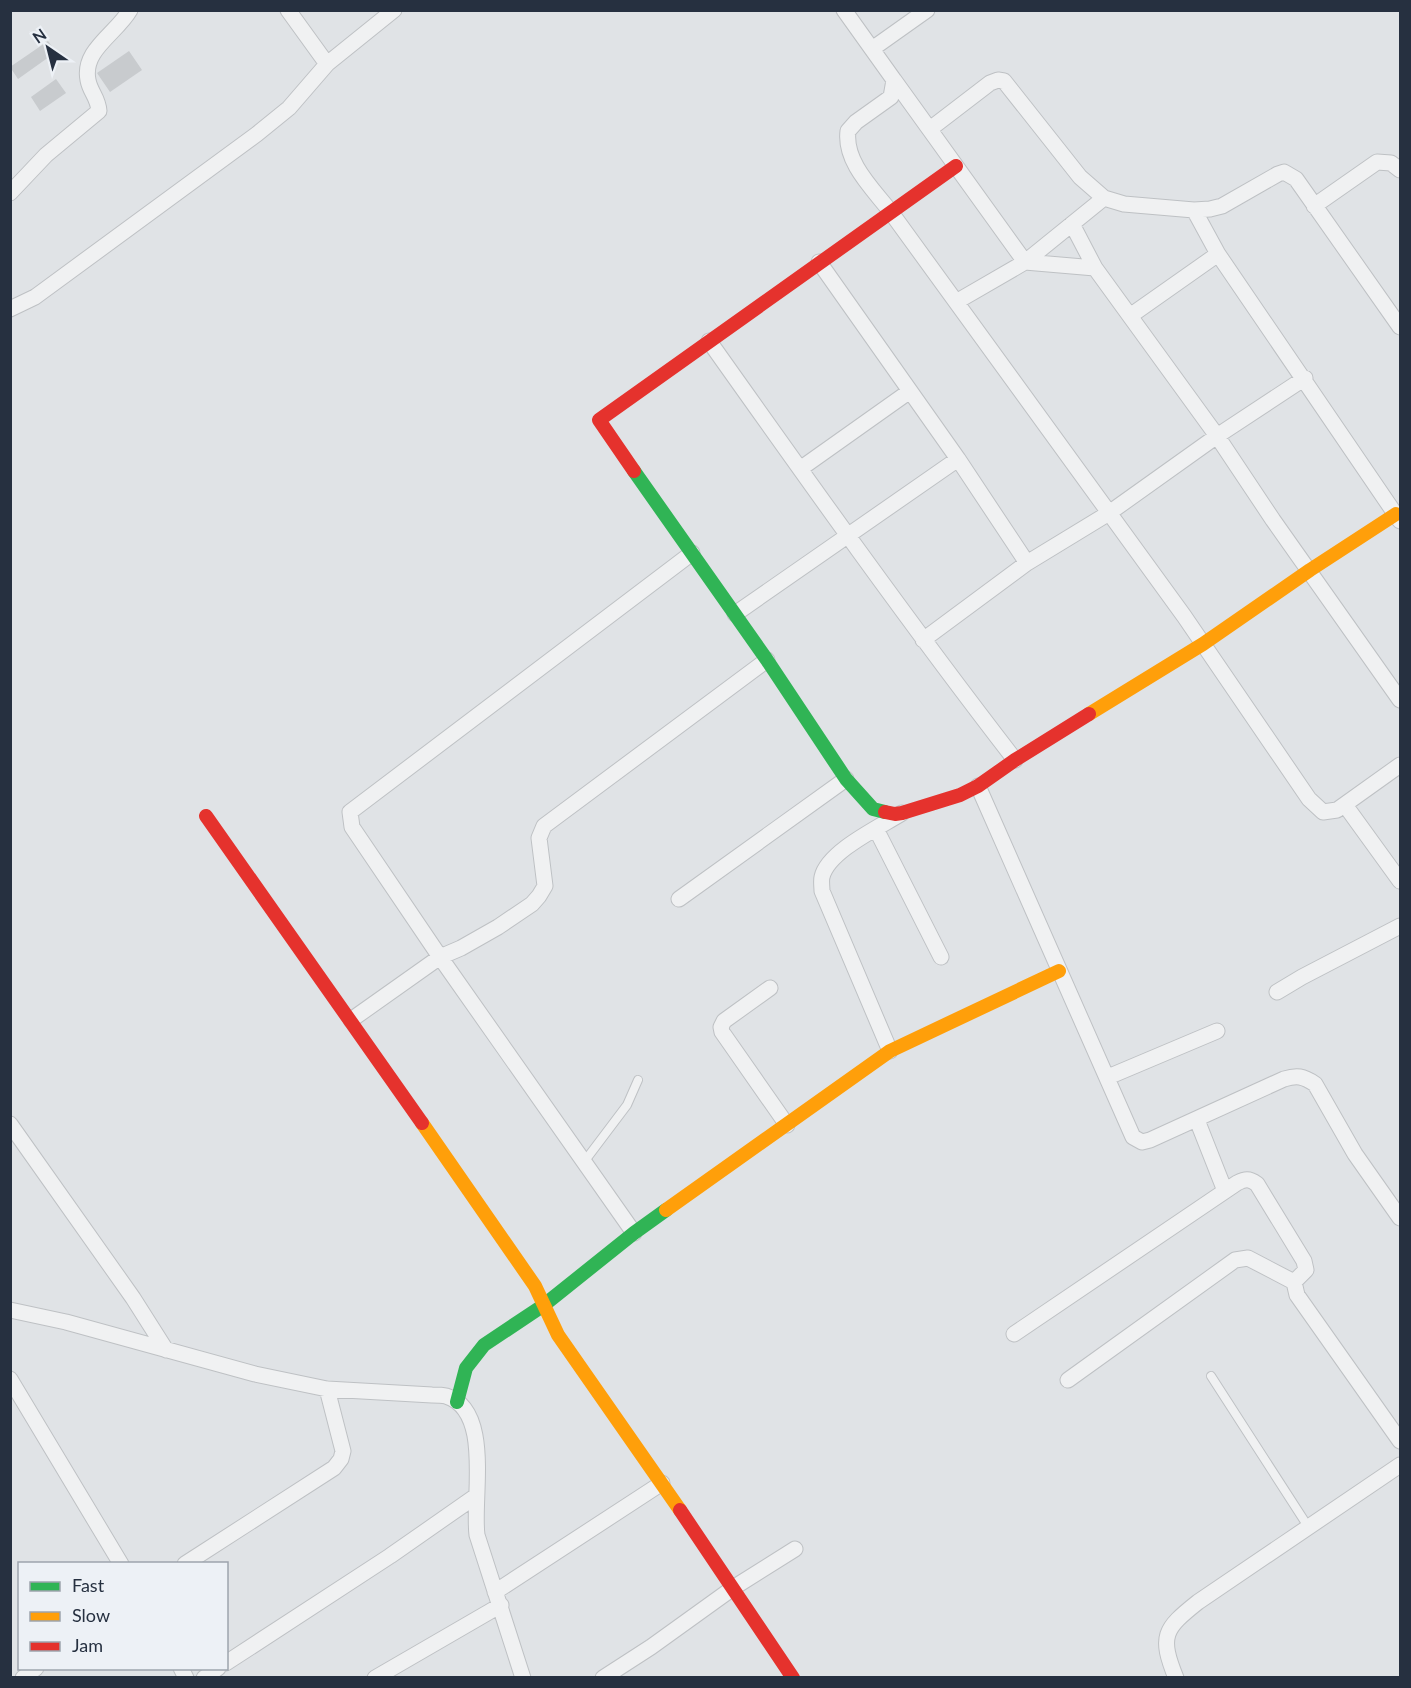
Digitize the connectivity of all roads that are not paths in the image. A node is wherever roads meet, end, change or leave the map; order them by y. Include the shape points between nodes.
1 (130, 10) edge
2 (288, 10) edge
3 (394, 10) edge
4 (844, 10) edge
5 (927, 10) edge
6 (872, 49) junction
7 (327, 64) junction
8 (894, 80) junction
9 (930, 129) junction
10 (956, 166) junction
11 (1401, 170) edge
12 (10, 193) edge
13 (1104, 198) junction
14 (1314, 206) junction
15 (1194, 210) junction
16 (890, 212) junction
17 (1071, 224) junction
18 (1218, 254) junction
19 (819, 262) junction
20 (1024, 262) junction
21 (1095, 268) junction
22 (956, 302) junction
23 (10, 309) edge
24 (1130, 316) junction
25 (1401, 327) edge
26 (709, 341) junction
27 (1305, 378) junction
28 (910, 391) junction
29 (1217, 436) junction
30 (958, 459) junction
31 (800, 469) junction
32 (1109, 513) junction
33 (1398, 517) edge
34 (847, 536) junction
35 (692, 553) junction
36 (1027, 563) junction
37 (1310, 570) junction
38 (735, 614) junction
39 (923, 640) junction
40 (1203, 644) junction
41 (767, 660) junction
42 (1401, 700) edge
43 (1015, 760) junction
44 (1401, 765) edge
45 (846, 779) junction
46 (978, 786) junction
47 (1345, 806) junction
48 (902, 813) junction
49 (206, 816) dead end
50 (876, 829) junction
51 (1401, 881) edge
52 (679, 899) dead end
53 (1401, 926) edge
54 (440, 957) junction
55 (941, 957) dead end
56 (1059, 971) junction
57 (770, 988) dead end
58 (1277, 992) dead end
59 (351, 1020) junction
60 (1217, 1031) dead end
61 (890, 1051) junction
62 (1108, 1077) junction
63 (638, 1080) dead end
64 (1197, 1120) junction
65 (10, 1124) edge
66 (787, 1125) junction
67 (15, 1143) edge
68 (584, 1161) junction
69 (1225, 1191) junction
70 (1401, 1218) edge
71 (634, 1233) junction
72 (1294, 1282) junction
73 (544, 1305) junction
74 (10, 1310) edge
75 (1014, 1334) dead end
76 (166, 1350) junction
77 (1211, 1376) dead end
78 (10, 1379) edge
79 (1068, 1380) dead end
80 (327, 1389) junction
81 (457, 1402) junction
82 (1401, 1441) edge
83 (1401, 1465) edge
84 (662, 1483) junction
85 (476, 1496) junction
86 (1309, 1528) junction
87 (795, 1549) dead end
88 (120, 1562) edge
89 (187, 1562) edge
90 (733, 1588) junction
91 (498, 1598) junction
92 (228, 1662) edge
93 (375, 1677) edge
94 (524, 1677) edge
95 (603, 1677) edge
96 (793, 1677) edge
97 (1176, 1677) edge

1 - 12 street via 90,56 88,82 99,111 46,154
2 - 7 street
3 - 7 street
4 - 6 street
5 - 6 street
6 - 8 street
7 - 23 street via 289,108 257,134 35,297
8 - 9 street
8 - 16 street via 891,97 856,122 847,138 852,159
9 - 10 street
9 - 13 street via 990,83 1004,81 1080,177
10 - 16 street
10 - 20 street
11 - 14 street via 1391,163 1377,162
13 - 15 street via 1125,204
13 - 17 street
14 - 15 street via 1296,179 1284,172 1222,206
14 - 25 street
15 - 18 street
16 - 19 street
16 - 22 street
17 - 20 street
17 - 21 street
18 - 24 street
18 - 27 street
19 - 26 street
19 - 28 street
20 - 21 street
20 - 22 street
21 - 24 street
22 - 32 street
24 - 29 street
26 - 31 street
26 - 35 street via 599,420
27 - 29 street
27 - 33 street
28 - 30 street
28 - 31 street
29 - 32 street
29 - 37 street
30 - 34 street
30 - 36 street
31 - 34 street
32 - 36 street
32 - 40 street
33 - 37 street
34 - 38 street
34 - 39 street
35 - 38 street
35 - 54 street via 350,812 352,827
36 - 39 street
37 - 40 street
37 - 42 street
38 - 41 street
39 - 43 street
40 - 43 street
40 - 47 street via 1317,809 1329,813
41 - 45 street
41 - 54 street via 544,826 539,838 544,886 539,896 498,927
43 - 46 street
44 - 47 street
45 - 48 street via 873,809
45 - 52 street
46 - 48 street
46 - 56 street
47 - 51 street
48 - 50 street
49 - 59 street
50 - 55 street
50 - 61 street via 839,852 822,878 822,891
53 - 58 street
54 - 59 street
54 - 68 street
56 - 61 street
56 - 62 street
57 - 66 street via 721,1027
59 - 73 street via 535,1286
60 - 62 street
61 - 66 street
62 - 64 street via 1137,1140 1150,1140
63 - 68 lane via 627,1105
64 - 69 street
64 - 70 street via 1284,1079 1304,1077 1315,1084 1355,1154
65 - 67 street
66 - 71 street
67 - 76 street via 133,1298
68 - 71 street
69 - 72 street via 1246,1179 1257,1184 1304,1260 1306,1270
69 - 75 street
71 - 73 street
72 - 79 street via 1248,1258 1235,1260
72 - 82 street via 1297,1295
73 - 81 street via 484,1345 472,1358
73 - 84 street via 558,1335
74 - 76 street
76 - 80 street
77 - 86 lane
78 - 88 street
80 - 81 street via 446,1396
80 - 89 street via 343,1451 334,1468
81 - 85 street via 472,1420 477,1442
83 - 86 street
84 - 90 street
84 - 91 street
85 - 91 street via 477,1535
85 - 92 street
86 - 97 street via 1178,1618 1166,1640
87 - 90 street
90 - 95 street
90 - 96 street
91 - 93 street
91 - 94 street

